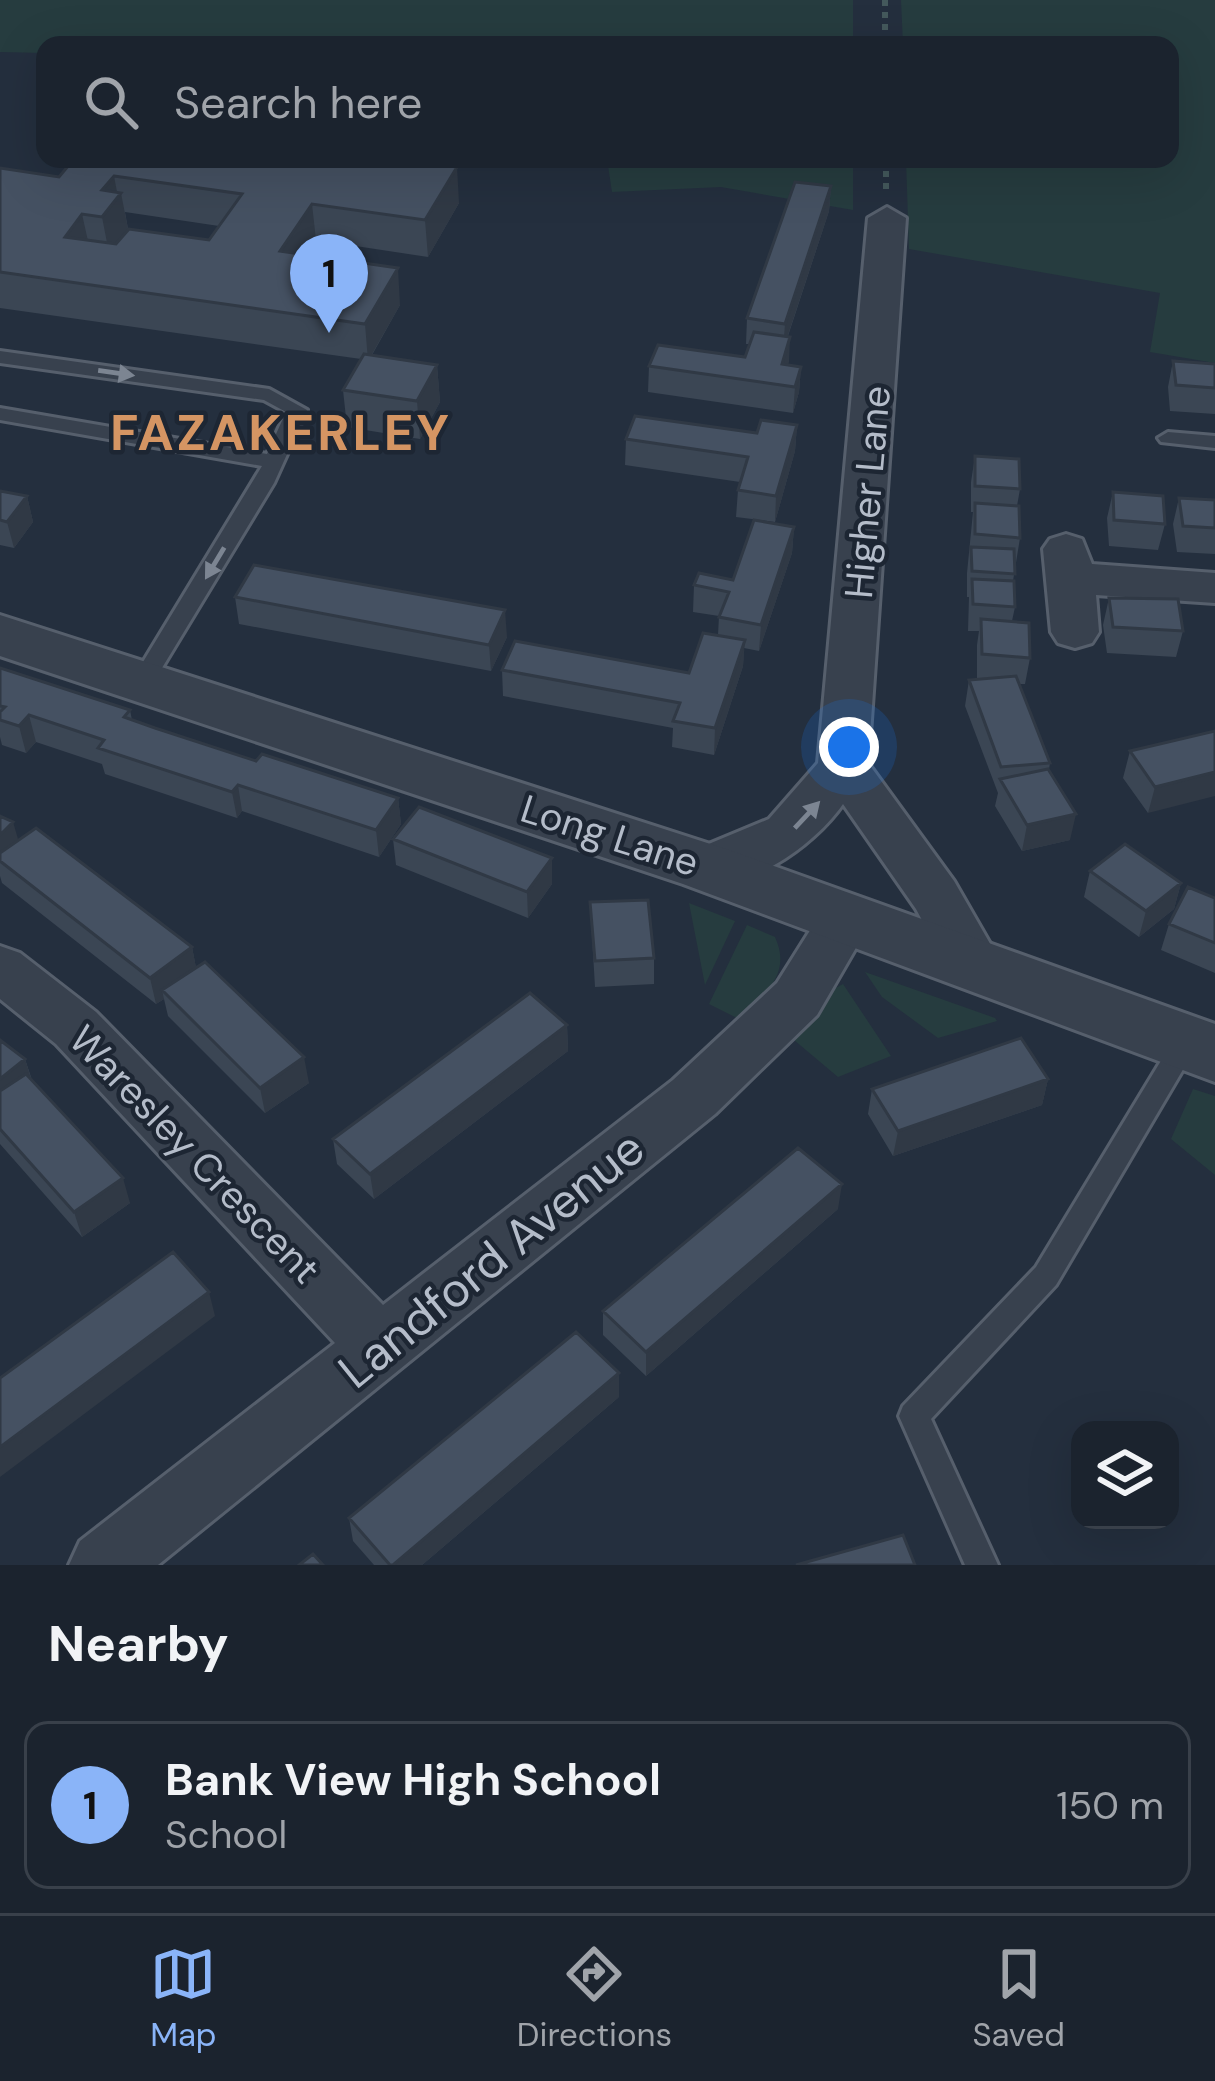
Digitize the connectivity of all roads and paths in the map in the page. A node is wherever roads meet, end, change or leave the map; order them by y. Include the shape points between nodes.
1 (885, 0) edge
2 (885, 36) edge
3 (886, 218) dead end
4 (0, 357) edge
5 (0, 415) edge
6 (1168, 438) dead end
7 (1215, 442) edge
8 (271, 461) junction
9 (1215, 588) edge
10 (1075, 632) dead end
11 (0, 635) edge
12 (140, 685) junction
13 (843, 765) junction
14 (706, 867) junction
15 (845, 920) junction
16 (0, 968) edge
17 (976, 968) junction
18 (1200, 1048) edge
19 (382, 1348) junction
20 (104, 1565) edge
21 (982, 1565) edge

1 - 2 path
3 - 13 street, Higher Lane
4 -> 8 lane via 269,395 297,410
5 - 8 lane
6 - 7 lane
8 -> 12 lane
9 - 10 street via 1068,564
11 - 12 street, Long Lane
12 - 14 street, Long Lane
14 -> 13 street, Higher Lane via 775,846 814,810
13 - 17 street
14 - 15 street, Long Lane
15 - 17 street, Long Lane
15 - 19 street, Landford Avenue via 797,999 694,1097
16 - 19 street, Waresley Crescent via 76,1028
17 - 18 street, Long Lane
18 - 21 lane via 1046,1276 914,1416
19 - 20 street, Landford Avenue

